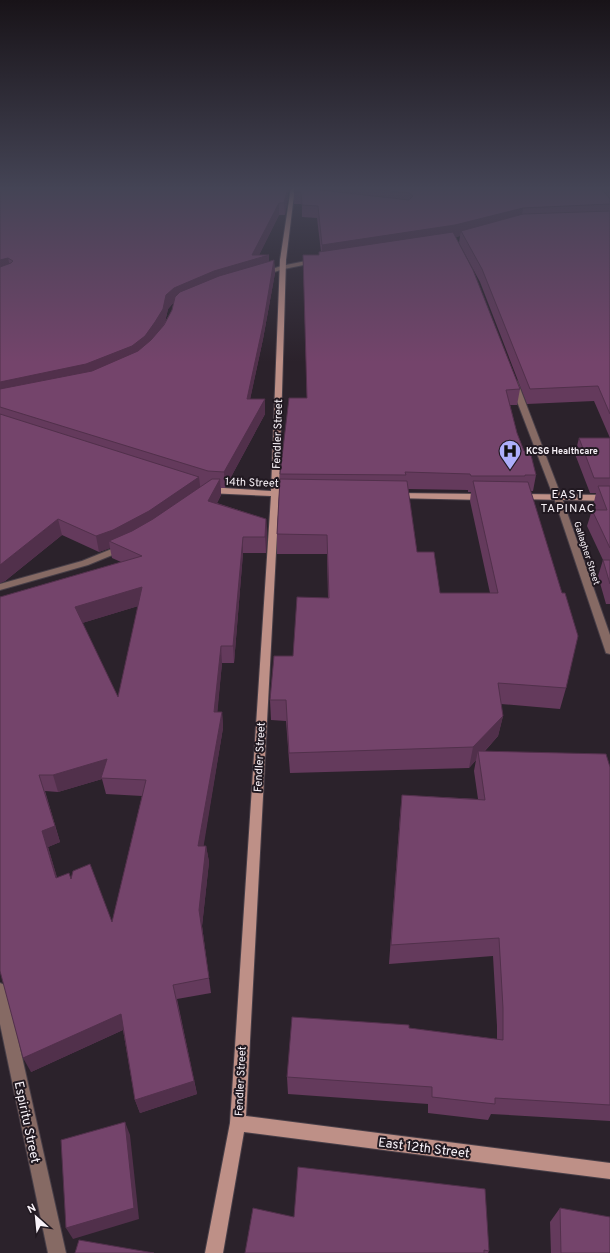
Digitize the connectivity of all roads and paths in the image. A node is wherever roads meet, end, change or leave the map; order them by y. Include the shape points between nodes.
1 (284, 245) edge
2 (323, 260) edge
3 (283, 264) junction
4 (253, 276) edge
5 (510, 373) edge
6 (206, 492) edge
7 (275, 494) junction
8 (290, 494) edge
9 (385, 496) edge
10 (495, 497) edge
11 (511, 497) edge
12 (558, 498) junction
13 (610, 498) edge
14 (133, 542) edge
15 (0, 587) edge
16 (610, 650) edge
17 (0, 990) edge
18 (238, 1123) junction
19 (610, 1171) edge
20 (57, 1253) edge
21 (214, 1253) edge

1 - 3 main road, Fendler Street
2 - 3 street
3 - 4 street
3 - 7 main road, Fendler Street
5 - 12 street, Gallagher Street
6 - 7 main road, 14th Street
7 - 8 main road, 14th Street
7 - 18 main road, Fendler Street
9 - 10 main road
11 - 12 main road
12 - 13 main road
12 - 16 street, Gallagher Street
14 - 15 street via 85,563
17 - 20 street, Espiritu Street
18 - 19 main road, East 12th Street
18 - 21 main road, Fendler Street

